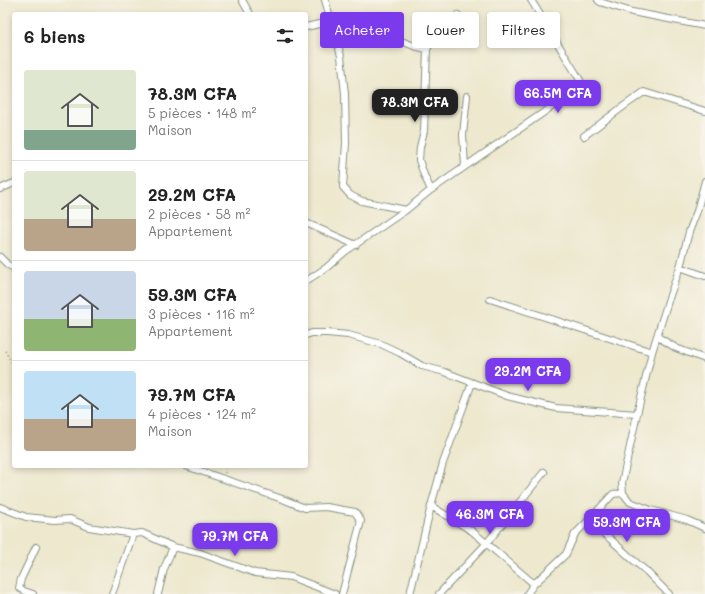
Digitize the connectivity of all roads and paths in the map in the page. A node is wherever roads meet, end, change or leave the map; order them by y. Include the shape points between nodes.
1 (242, 0) edge
2 (325, 0) edge
3 (531, 0) edge
4 (598, 0) edge
5 (249, 12) edge
6 (328, 12) edge
7 (320, 24) edge
8 (705, 26) edge
9 (308, 27) edge
10 (404, 42) edge
11 (339, 48) edge
12 (427, 49) joint
13 (467, 96) dead end
14 (705, 111) edge
15 (584, 136) dead end
16 (465, 166) junction
17 (705, 181) edge
18 (12, 184) edge
19 (0, 189) edge
20 (431, 190) junction
21 (704, 193) edge
22 (406, 210) junction
23 (308, 224) edge
24 (356, 245) junction
25 (0, 257) edge
26 (12, 267) edge
27 (680, 267) junction
28 (705, 276) edge
29 (308, 280) edge
30 (490, 299) dead end
31 (308, 335) edge
32 (658, 336) junction
33 (5, 351) dead end
34 (652, 352) junction
35 (705, 359) edge
36 (12, 363) edge
37 (472, 383) junction
38 (637, 414) junction
39 (192, 468) edge
40 (544, 472) dead end
41 (623, 493) junction
42 (431, 506) junction
43 (0, 507) edge
44 (588, 520) junction
45 (705, 528) edge
46 (133, 534) junction
47 (486, 544) junction
48 (36, 547) dead end
49 (173, 547) junction
50 (534, 584) junction
51 (32, 594) edge
52 (112, 594) edge
53 (158, 594) edge
54 (335, 594) edge
55 (342, 594) edge
56 (410, 594) edge
57 (439, 594) edge
58 (527, 594) edge
59 (669, 594) edge

1 - 5 street
2 - 6 street
3 - 16 street via 580,80 577,88
4 - 8 street via 632,12
7 - 9 street
10 - 12 street
11 - 22 street via 345,94 346,143 343,187 350,195 362,201
12 - 20 street via 424,131 420,160
13 - 16 street via 463,135
14 - 15 street via 644,92
16 - 20 street
17 - 21 street
18 - 19 street
20 - 22 street
21 - 27 street via 689,232
22 - 24 street
23 - 24 street
24 - 29 street
25 - 26 street
27 - 28 street
27 - 32 street
30 - 34 street
31 - 37 street via 348,335 381,344 422,366 446,372
32 - 34 street
32 - 35 street via 676,348
33 - 36 path
34 - 38 street
37 - 38 street via 507,396 556,408
37 - 42 street via 443,463
38 - 41 street via 622,483
39 - 55 street via 305,508 326,507 355,512 361,521
40 - 47 street
41 - 44 street via 613,494
41 - 45 street via 630,502
42 - 47 street via 472,531
42 - 56 street
43 - 46 street via 26,517 70,519 89,527
44 - 50 street via 575,534 566,554
44 - 59 street
46 - 49 street via 142,534
46 - 52 street
47 - 50 street
47 - 57 street
48 - 51 street via 19,588
49 - 53 street
49 - 54 street via 200,553 255,573 291,577
50 - 58 street

